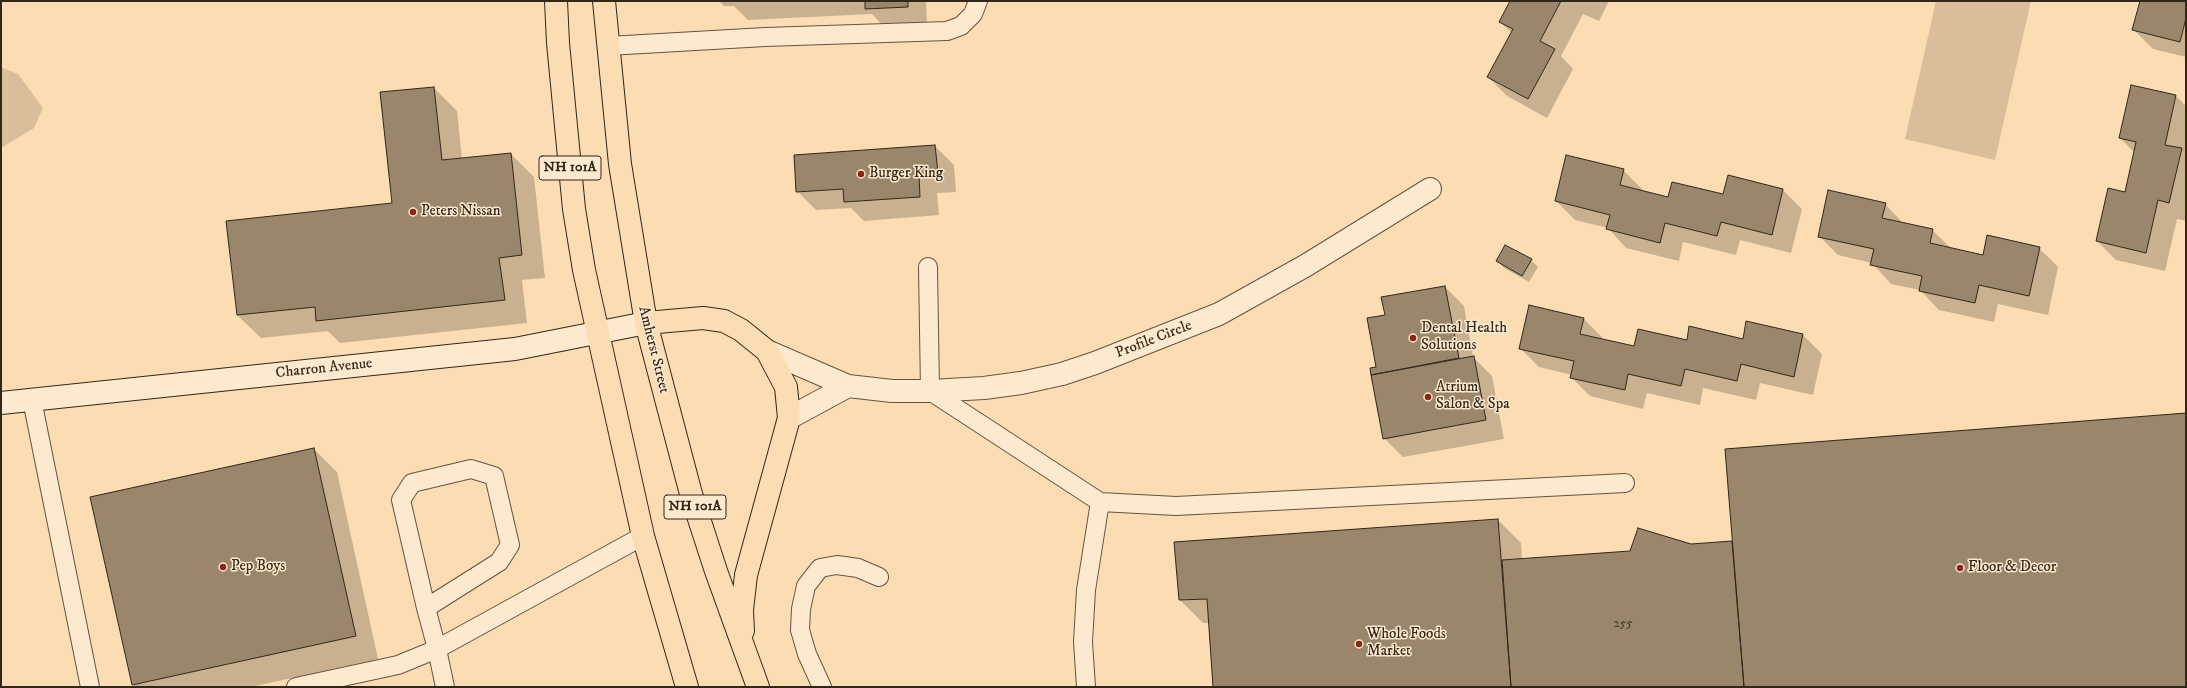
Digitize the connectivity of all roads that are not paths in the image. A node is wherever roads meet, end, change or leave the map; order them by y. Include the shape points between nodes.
1 (556, 1) edge
2 (604, 1) edge
3 (978, 1) edge
4 (608, 46) junction
5 (1430, 189) dead end
6 (928, 267) dead end
7 (646, 323) junction
8 (597, 334) junction
9 (767, 351) junction
10 (848, 386) junction
11 (930, 391) junction
12 (32, 400) junction
13 (1, 403) edge
14 (789, 418) junction
15 (1624, 483) dead end
16 (1100, 502) junction
17 (643, 536) junction
18 (880, 577) dead end
19 (426, 608) junction
20 (437, 649) junction
21 (744, 650) junction
22 (90, 687) edge
23 (296, 687) edge
24 (445, 687) edge
25 (687, 687) edge
26 (758, 687) edge
27 (822, 687) edge
28 (1086, 687) edge

1 - 8 highway, NH 101A via 574,209
2 - 4 highway, Amherst Street / NH 101A
3 - 4 lane via 973,14 961,26 947,31 765,37
4 - 7 highway, Amherst Street / NH 101A via 620,164
5 - 11 street, Profile Circle via 1299,269 1219,314 1176,332 1062,374 1022,384
6 - 11 lane
7 - 8 street, Charron Avenue
7 - 9 highway via 703,318 724,321 741,330
7 - 21 highway, Amherst Street / NH 101A via 691,494
8 - 12 street, Charron Avenue via 514,349
8 - 17 highway, NH 101A
9 - 10 street, Profile Circle
9 - 14 highway via 786,387
10 - 11 street, Profile Circle via 892,391
10 - 14 street
11 - 16 lane
12 - 13 street, Charron Avenue
12 - 22 lane
14 - 21 highway via 746,575 742,610
15 - 16 lane via 1176,506
16 - 28 lane via 1086,590 1083,642
17 - 20 lane
17 - 25 highway, NH 101A
18 - 27 lane via 858,568 837,565 820,568 806,586 800,630 807,654
19 - 19 lane via 401,500 412,483 471,470 494,476 510,544 499,562
19 - 20 lane
20 - 23 lane via 398,665
20 - 24 lane
21 - 26 highway, Amherst Street / NH 101A

